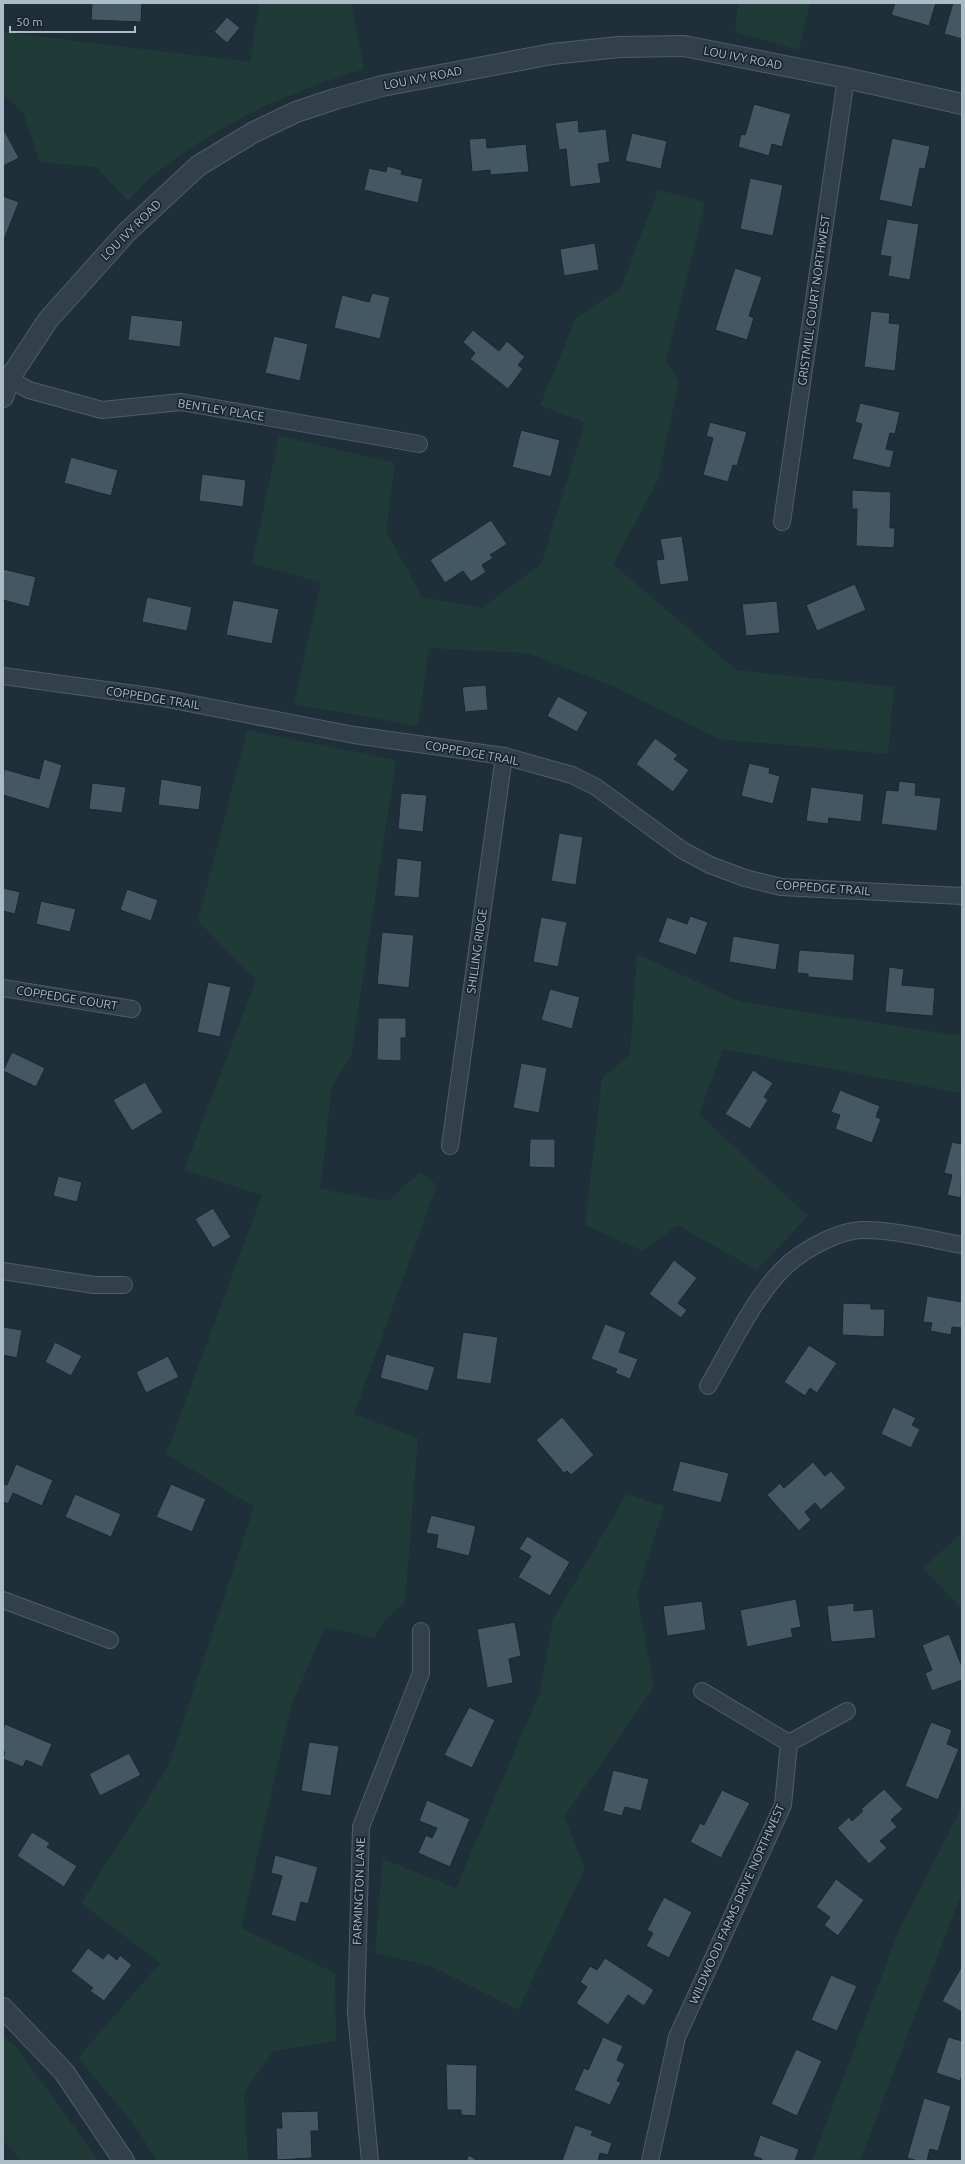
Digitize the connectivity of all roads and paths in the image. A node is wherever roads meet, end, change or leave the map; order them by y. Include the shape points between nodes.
1 (846, 78) junction
2 (962, 104) edge
3 (5, 384) edge
4 (419, 444) dead end
5 (782, 522) dead end
6 (3, 676) edge
7 (504, 756) junction
8 (962, 896) edge
9 (3, 988) edge
10 (132, 1009) dead end
11 (450, 1146) dead end
12 (962, 1245) edge
13 (3, 1271) edge
14 (124, 1285) dead end
15 (708, 1386) dead end
16 (3, 1600) edge
17 (421, 1631) dead end
18 (110, 1640) dead end
19 (702, 1691) dead end
20 (847, 1711) dead end
21 (789, 1743) junction
22 (3, 2008) edge
23 (124, 2161) edge
24 (370, 2161) edge
25 (650, 2161) edge

1 - 2 street, LOU IVY ROAD
1 - 3 street, LOU IVY ROAD via 684,46 619,47 552,54 382,86 296,112 254,132 198,166 127,232 48,320
1 - 5 street, GRISTMILL COURT NORTHWEST
3 - 4 street, BENTLEY PLACE via 102,410 181,402
6 - 7 street, COPPEDGE TRAIL via 158,697 354,734
7 - 8 street, COPPEDGE TRAIL via 572,775 590,784 682,850 710,865 745,878 781,887
7 - 11 street, SHILLING RIDGE
9 - 10 street, COPPEDGE COURT
12 - 15 street via 886,1231 862,1230 839,1234 816,1245 781,1270 766,1289
13 - 14 street via 94,1285
16 - 18 street
17 - 24 street, FARMINGTON LANE via 421,1673 361,1827 356,2013
19 - 21 street
20 - 21 street
21 - 25 street, WILDWOOD FARMS DRIVE NORTHWEST via 783,1806 677,2037
22 - 23 street via 64,2072

